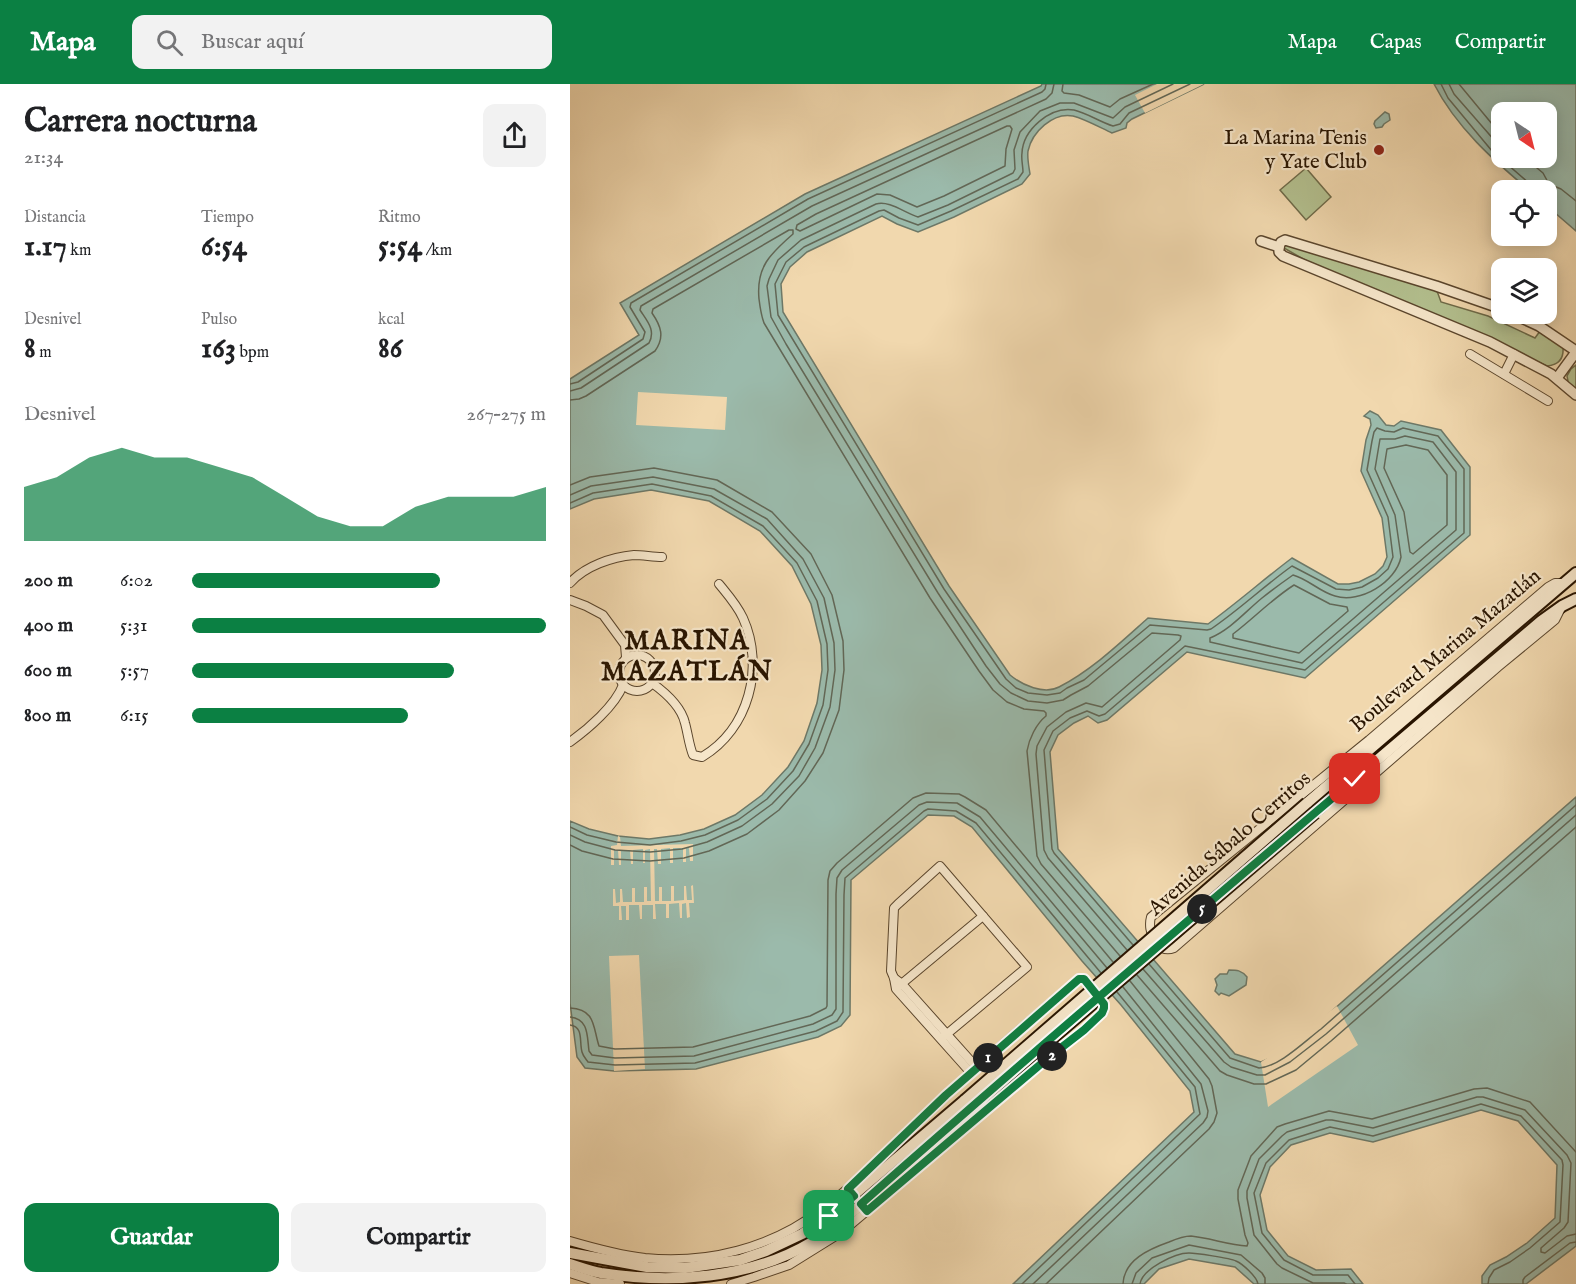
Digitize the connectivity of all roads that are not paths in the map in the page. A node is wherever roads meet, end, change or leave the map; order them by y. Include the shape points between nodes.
1 (1261, 241) dead end
2 (1279, 247) junction
3 (1491, 305) edge
4 (1535, 324) edge
5 (1576, 351) edge
6 (1470, 354) dead end
7 (1514, 354) junction
8 (1504, 374) junction
9 (1557, 378) junction
10 (1576, 395) edge
11 (1548, 401) dead end
12 (662, 557) dead end
13 (1576, 573) edge
14 (570, 583) edge
15 (719, 584) dead end
16 (1576, 599) edge
17 (570, 600) edge
18 (626, 657) junction
19 (652, 683) junction
20 (623, 685) junction
21 (1382, 733) junction
22 (570, 742) edge
23 (1397, 749) junction
24 (983, 916) junction
25 (899, 987) junction
26 (944, 1037) junction
27 (974, 1070) junction
28 (968, 1103) junction
29 (858, 1200) junction
30 (570, 1241) edge
31 (570, 1252) edge
32 (570, 1264) edge
33 (570, 1273) edge
34 (620, 1284) edge
35 (731, 1284) edge

1 - 2 street
2 - 3 street via 1285,240
2 - 7 street via 1283,256
4 - 5 street
5 - 9 street
6 - 8 street
7 - 8 street
7 - 9 street
8 - 11 street
9 - 10 street
12 - 14 street via 621,557 590,567
13 - 21 main road, Avenida Sábalo Cerritos
15 - 19 street via 735,604 748,631 753,659 748,698 731,731 707,754 693,755 680,710
16 - 23 main road, Avenida Sábalo Cerritos via 1541,621
17 - 18 street via 603,615 625,645
18 - 19 street via 640,654 649,659 655,672
18 - 20 street via 619,668
19 - 20 street via 636,691
20 - 22 street via 610,705
21 - 23 street, Boulevard Marina Mazatlán via 1152,917 1150,931 1160,947 1174,948
21 - 28 main road, Avenida Sábalo Cerritos, bridge
23 - 28 main road, Avenida Sábalo Cerritos, bridge
24 - 25 street
24 - 25 street via 939,866 894,908 891,971
24 - 26 street via 1027,967
25 - 26 street
26 - 27 street
27 - 29 street
27 - 29 street via 1079,979 1084,979 1104,1004 1102,1013 1084,1030
28 - 29 main road
29 - 30 street via 820,1211 760,1244 719,1255 643,1258
29 - 31 main road via 802,1234 740,1260 685,1268 647,1267
29 - 32 main road via 845,1219 812,1241 757,1267 725,1275 654,1279 601,1273
29 - 35 street via 842,1232 789,1265
33 - 34 street

